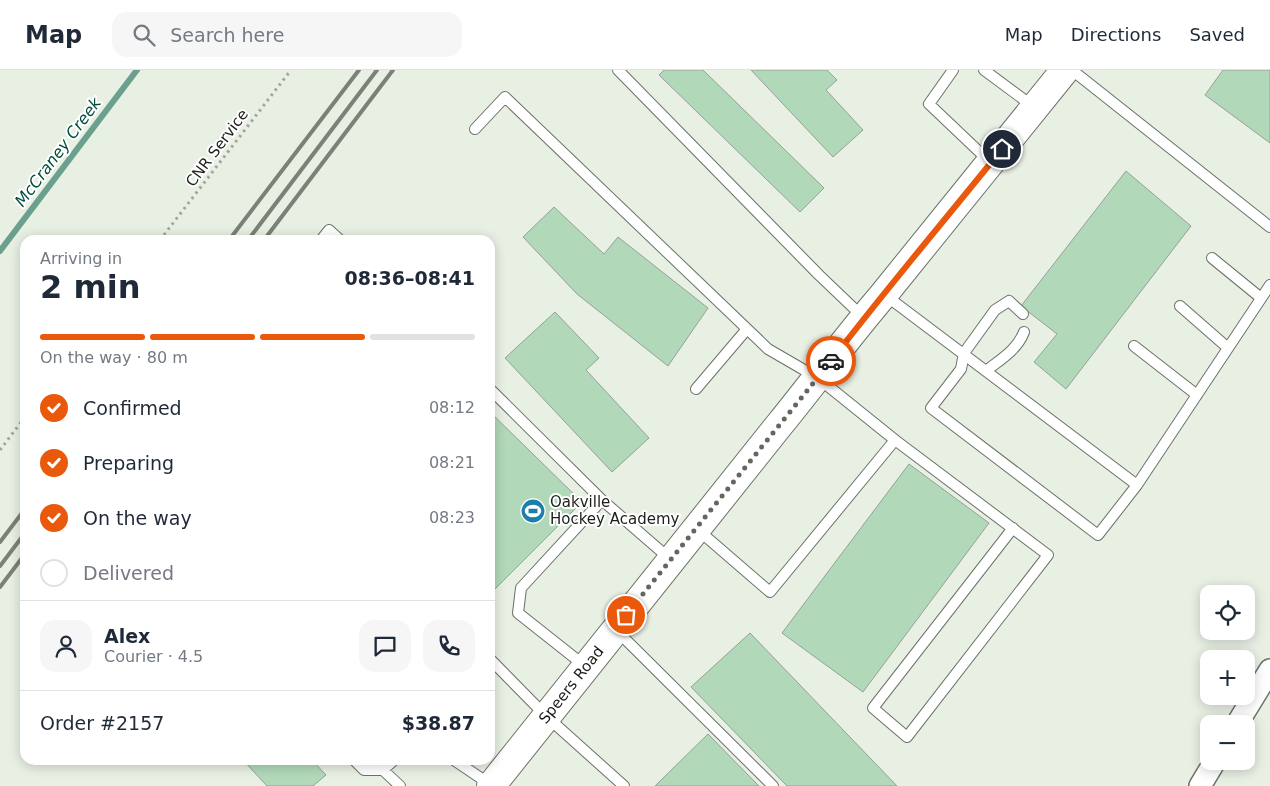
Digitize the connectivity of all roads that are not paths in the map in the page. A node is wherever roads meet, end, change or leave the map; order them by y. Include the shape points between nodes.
1 (618, 70) edge
2 (953, 70) edge
3 (984, 70) edge
4 (1065, 70) edge
5 (1072, 70) edge
6 (1034, 108) junction
7 (475, 129) dead end
8 (991, 162) junction
9 (1270, 227) edge
10 (325, 235) edge
11 (334, 235) edge
12 (1212, 258) dead end
13 (1270, 285) edge
14 (884, 294) junction
15 (1261, 298) junction
16 (1180, 306) dead end
17 (1023, 314) dead end
18 (864, 318) junction
19 (747, 329) junction
20 (1024, 332) dead end
21 (1134, 346) dead end
22 (1228, 348) junction
23 (964, 353) junction
24 (986, 371) junction
25 (818, 378) junction
26 (696, 388) dead end
27 (495, 394) edge
28 (1197, 395) junction
29 (894, 440) junction
30 (1137, 485) junction
31 (602, 500) junction
32 (696, 528) junction
33 (1013, 528) junction
34 (671, 560) junction
35 (615, 629) junction
36 (495, 664) edge
37 (586, 667) junction
38 (1270, 670) edge
39 (1242, 715) edge
40 (546, 716) junction
41 (359, 765) edge
42 (388, 765) edge
43 (461, 765) edge
44 (383, 770) junction
45 (1209, 770) edge
46 (400, 786) edge
47 (492, 786) edge
48 (624, 786) edge
49 (773, 786) edge
50 (1200, 786) edge

1 - 18 lane
2 - 8 lane via 929,104
3 - 6 lane
4 - 6 main road, Speers Road
5 - 9 lane
6 - 8 main road, Speers Road
7 - 19 lane via 505,97
8 - 14 main road, Speers Road
10 - 11 lane via 329,230
12 - 15 lane
13 - 15 lane
14 - 18 main road, Speers Road
14 - 23 lane
15 - 22 lane
16 - 22 lane
17 - 23 lane via 1009,302 995,310
18 - 25 main road, Speers Road
19 - 25 lane via 768,349
19 - 26 lane
20 - 24 lane via 1013,350
21 - 28 lane
22 - 28 lane
23 - 24 lane
23 - 30 lane via 961,369 931,408 947,421 1098,535
24 - 30 lane
25 - 29 lane
25 - 32 main road, Speers Road
27 - 31 lane
28 - 30 lane
29 - 32 lane via 770,592
29 - 33 lane
31 - 34 lane
31 - 37 lane via 520,588 518,613
32 - 34 main road, Speers Road
33 - 33 lane via 873,708 907,737 1048,555
34 - 35 main road, Speers Road
35 - 37 main road, Speers Road
35 - 49 lane
36 - 40 lane
37 - 40 main road, Speers Road
38 - 39 street
40 - 47 main road, Speers Road
40 - 48 lane
41 - 44 lane via 364,770
42 - 44 lane
43 - 47 lane
44 - 46 lane
45 - 50 street

